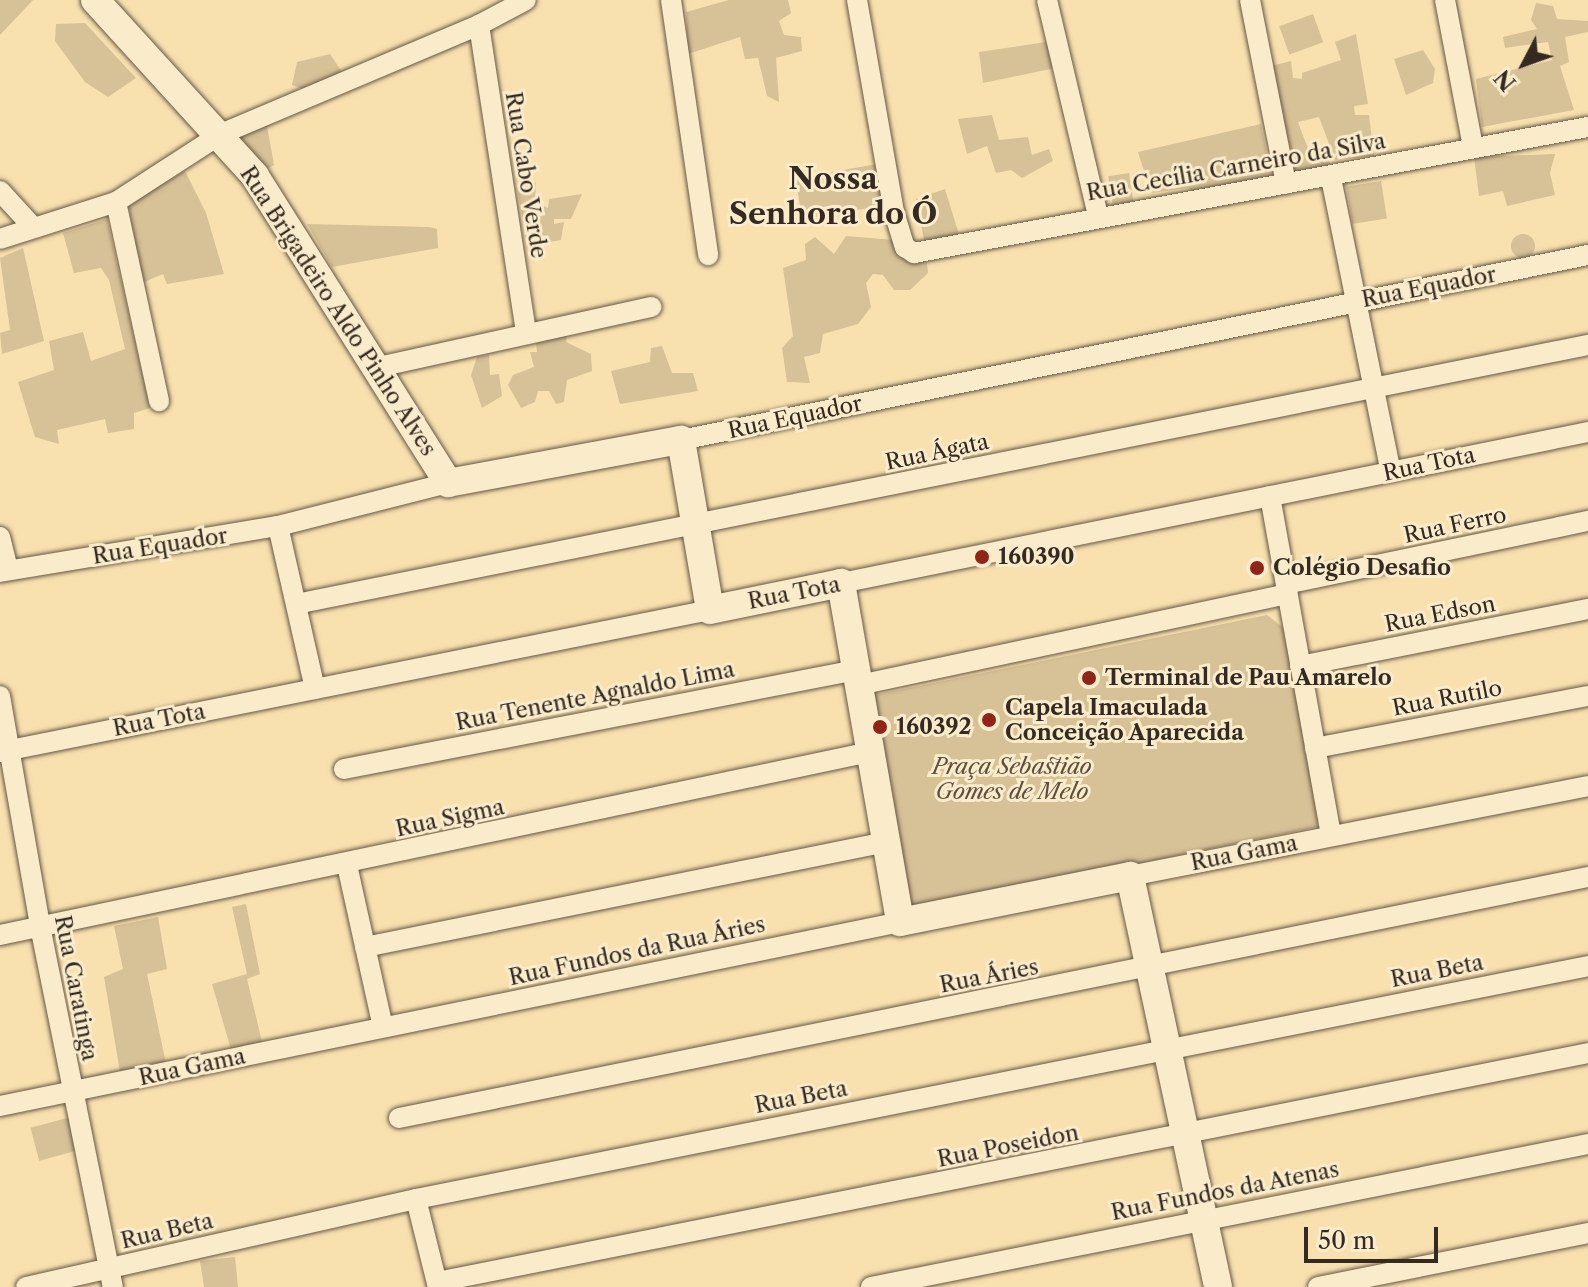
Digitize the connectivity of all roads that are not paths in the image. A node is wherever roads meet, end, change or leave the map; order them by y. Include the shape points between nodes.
1 (95, 0) edge
2 (526, 0) edge
3 (671, 0) edge
4 (857, 0) edge
5 (1047, 0) edge
6 (1250, 0) edge
7 (1445, 0) edge
8 (479, 25) junction
9 (1588, 127) edge
10 (221, 134) junction
11 (1473, 147) junction
12 (1331, 178) junction
13 (1286, 184) junction
14 (0, 191) edge
15 (116, 202) junction
16 (1098, 216) junction
17 (32, 226) junction
18 (0, 239) edge
19 (708, 255) dead end
20 (1588, 255) edge
21 (1357, 302) junction
22 (651, 307) dead end
23 (526, 332) junction
24 (1588, 345) edge
25 (378, 367) junction
26 (1375, 387) junction
27 (159, 401) dead end
28 (1588, 432) edge
29 (681, 440) junction
30 (1391, 472) junction
31 (448, 483) junction
32 (1270, 496) junction
33 (1588, 521) edge
34 (278, 526) junction
35 (696, 527) junction
36 (0, 537) edge
37 (4, 571) edge
38 (841, 583) junction
39 (1287, 589) junction
40 (296, 604) junction
41 (1588, 609) edge
42 (710, 610) junction
43 (1300, 666) junction
44 (857, 677) junction
45 (315, 689) junction
46 (0, 696) edge
47 (1588, 696) edge
48 (1315, 748) junction
49 (5, 751) edge
50 (870, 752) junction
51 (344, 769) dead end
52 (1588, 786) edge
53 (1331, 836) junction
54 (886, 842) junction
55 (347, 865) junction
56 (1130, 876) junction
57 (1588, 877) edge
58 (900, 922) junction
59 (40, 926) junction
60 (0, 935) edge
61 (365, 947) junction
62 (1588, 966) edge
63 (1149, 969) junction
64 (383, 1027) junction
65 (1167, 1049) junction
66 (1588, 1053) edge
67 (72, 1092) junction
68 (0, 1106) edge
69 (399, 1118) dead end
70 (1186, 1136) junction
71 (1588, 1144) edge
72 (416, 1199) junction
73 (1203, 1220) junction
74 (1588, 1233) edge
75 (111, 1278) edge
76 (437, 1284) edge
77 (26, 1287) edge
78 (871, 1287) edge
79 (1218, 1287) edge
80 (1318, 1287) edge

1 - 10 street, Rua Brigadeiro Aldo Pinho Alves
2 - 8 street
3 - 19 street
4 - 16 street, Rua Cecília Carneiro da Silva via 901,238 914,253
5 - 16 street
6 - 13 street
7 - 11 street
8 - 10 street
8 - 23 street, Rua Cabo Verde
9 - 11 street, Rua Cecília Carneiro da Silva
10 - 15 street
10 - 25 street, Rua Brigadeiro Aldo Pinho Alves via 255,176
11 - 12 street, Rua Cecília Carneiro da Silva
12 - 13 street, Rua Cecília Carneiro da Silva
12 - 21 street
13 - 16 street, Rua Cecília Carneiro da Silva
14 - 17 street
15 - 17 street
15 - 27 street
17 - 18 street
20 - 21 street, Rua Equador
21 - 26 street
21 - 29 street, Rua Equador
22 - 23 street
23 - 25 street
24 - 26 street, Rua Ágata
25 - 31 street, Rua Brigadeiro Aldo Pinho Alves
26 - 30 street
26 - 35 street, Rua Ágata
28 - 30 street, Rua Tota
29 - 31 street, Rua Equador
29 - 35 street
30 - 32 street, Rua Tota
31 - 34 street, Rua Equador
32 - 38 street, Rua Tota
32 - 39 street
33 - 39 street, Rua Ferro
34 - 37 street, Rua Equador
34 - 40 street
35 - 40 street, Rua Ágata
35 - 42 street
36 - 37 street
38 - 42 street, Rua Tota
38 - 44 street
39 - 43 street
39 - 44 street, Rua Tenente Agnaldo Lima
40 - 45 street
41 - 43 street, Rua Edson
42 - 45 street, Rua Tota
43 - 48 street
44 - 50 street
44 - 51 street, Rua Tenente Agnaldo Lima
45 - 49 street, Rua Tota
46 - 49 street, Rua Caratinga
47 - 48 street, Rua Rutilo
48 - 53 street
49 - 59 street, Rua Caratinga
50 - 54 street
50 - 55 street, Rua Sigma
52 - 53 street, Rua Gama
53 - 56 street, Rua Gama
54 - 58 street
54 - 61 street
55 - 59 street, Rua Sigma
55 - 61 street
56 - 58 street, Rua Gama
56 - 63 street
57 - 63 street, Rua Áries
58 - 64 street, Rua Fundos da Rua Áries
59 - 60 street, Rua Sigma
59 - 67 street, Rua Caratinga
61 - 64 street
62 - 65 street, Rua Beta
63 - 65 street
63 - 69 street, Rua Áries
64 - 67 street, Rua Gama
65 - 70 street
65 - 72 street, Rua Beta
66 - 70 street, Rua Poseidon
67 - 68 street, Rua Gama
67 - 75 street, Rua Caratinga
70 - 73 street
70 - 76 street, Rua Poseidon
71 - 73 street, Rua Fundos da Atenas
72 - 75 street, Rua Beta
72 - 76 street
73 - 78 street, Rua Fundos da Atenas
73 - 79 street
74 - 80 street
75 - 77 street, Rua Beta

